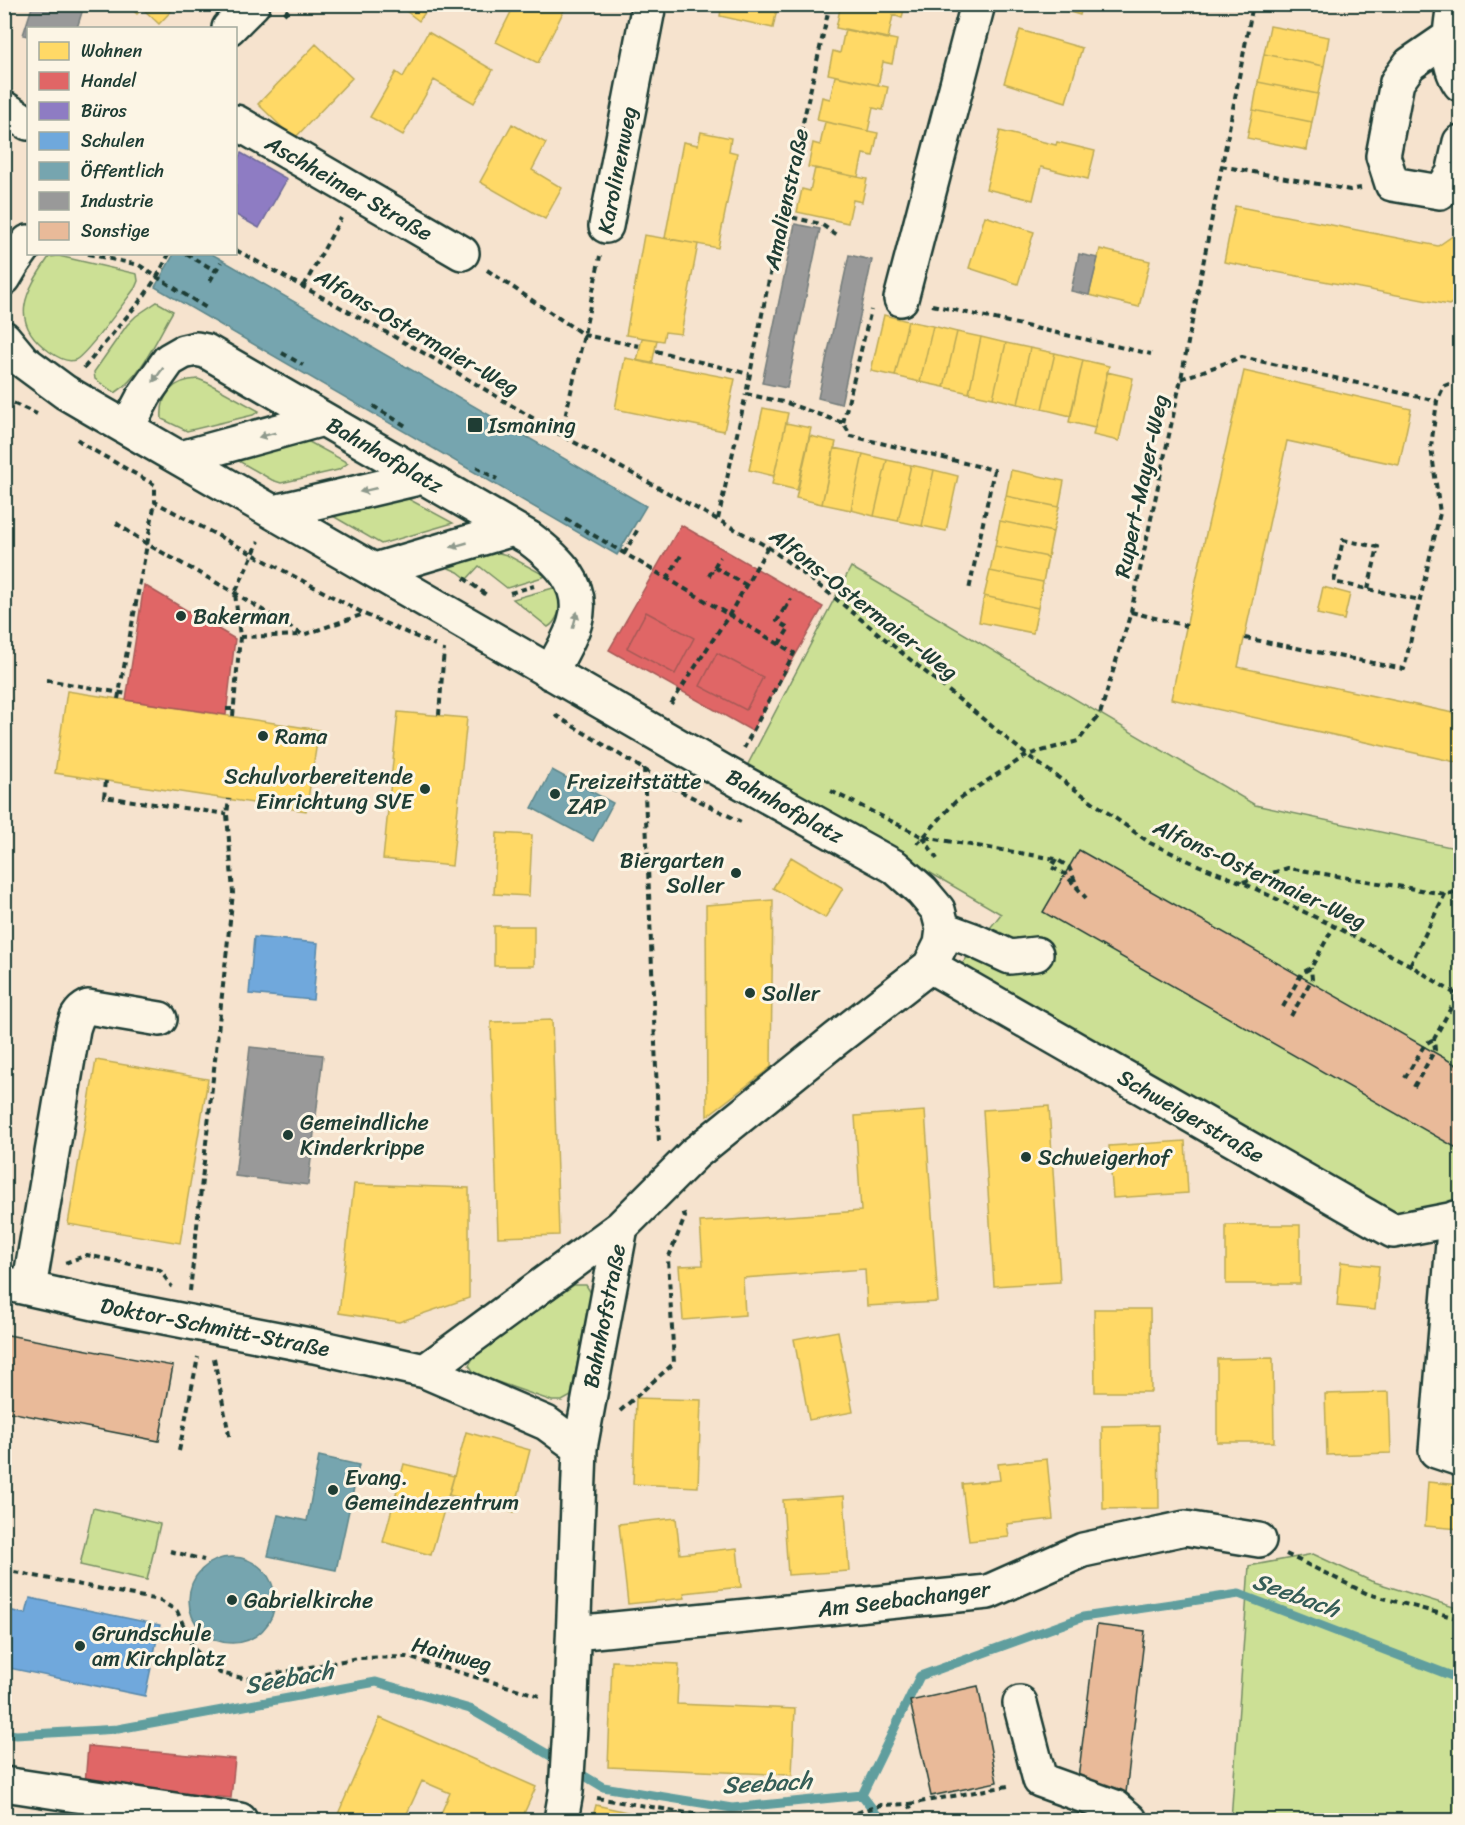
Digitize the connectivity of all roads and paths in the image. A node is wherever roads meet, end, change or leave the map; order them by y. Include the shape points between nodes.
1 (253, 4) edge
2 (649, 4) edge
3 (830, 4) edge
4 (978, 4) edge
5 (1253, 4) edge
6 (1454, 4) edge
7 (230, 27) edge
8 (1449, 38) junction
9 (1461, 84) edge
10 (4, 108) edge
11 (27, 122) edge
12 (237, 123) edge
13 (1461, 142) edge
14 (1221, 166) junction
15 (1392, 184) junction
16 (356, 191) junction
17 (782, 215) junction
18 (606, 226) joint
19 (836, 236) dead end
20 (27, 243) edge
21 (237, 251) edge
22 (462, 253) joint
23 (93, 255) edge
24 (168, 255) edge
25 (188, 255) edge
26 (222, 262) dead end
27 (216, 272) junction
28 (157, 277) junction
29 (4, 278) edge
30 (210, 281) dead end
31 (304, 286) junction
32 (901, 298) junction
33 (208, 309) dead end
34 (584, 335) junction
35 (4, 338) edge
36 (639, 346) dead end
37 (656, 351) dead end
38 (282, 353) dead end
39 (1151, 354) dead end
40 (303, 365) dead end
41 (749, 374) junction
42 (1181, 379) junction
43 (1461, 380) edge
44 (65, 392) junction
45 (746, 394) junction
46 (4, 399) edge
47 (1437, 401) junction
48 (373, 406) dead end
49 (323, 419) junction
50 (843, 423) junction
51 (406, 426) dead end
52 (127, 428) junction
53 (71, 434) dead end
54 (561, 435) junction
55 (181, 459) junction
56 (476, 467) dead end
57 (423, 477) junction
58 (497, 479) dead end
59 (155, 502) junction
60 (274, 512) junction
61 (566, 519) dead end
62 (718, 519) junction
63 (116, 523) dead end
64 (639, 527) dead end
65 (513, 529) junction
66 (147, 544) junction
67 (768, 547) junction
68 (683, 552) dead end
69 (252, 554) junction
70 (624, 554) junction
71 (720, 557) dead end
72 (714, 567) junction
73 (375, 570) junction
74 (709, 576) dead end
75 (667, 579) junction
76 (746, 585) junction
77 (1368, 589) junction
78 (969, 590) dead end
79 (235, 593) junction
80 (791, 599) dead end
81 (1420, 600) junction
82 (785, 609) junction
83 (1131, 612) junction
84 (364, 614) junction
85 (729, 615) junction
86 (780, 618) dead end
87 (1186, 626) dead end
88 (303, 635) junction
89 (240, 638) junction
90 (1245, 638) dead end
91 (779, 644) junction
92 (444, 649) junction
93 (452, 654) dead end
94 (551, 673) junction
95 (46, 680) dead end
96 (121, 693) junction
97 (127, 694) dead end
98 (118, 699) dead end
99 (226, 709) dead end
100 (233, 709) junction
101 (546, 710) dead end
102 (233, 716) dead end
103 (439, 716) dead end
104 (653, 731) junction
105 (734, 744) dead end
106 (1027, 755) junction
107 (644, 769) junction
108 (106, 781) dead end
109 (828, 790) dead end
110 (230, 800) dead end
111 (228, 814) junction
112 (751, 826) dead end
113 (923, 837) junction
114 (1056, 859) junction
115 (895, 867) junction
116 (942, 867) dead end
117 (1243, 883) junction
118 (1078, 888) dead end
119 (1461, 892) edge
120 (1444, 894) junction
121 (1086, 898) dead end
122 (1334, 926) junction
123 (943, 929) junction
124 (1036, 954) dead end
125 (1410, 965) junction
126 (930, 966) junction
127 (1311, 968) junction
128 (1459, 996) edge
129 (1283, 1006) dead end
130 (1291, 1016) dead end
131 (160, 1019) dead end
132 (1434, 1039) junction
133 (1405, 1078) dead end
134 (1413, 1087) dead end
135 (671, 1177) junction
136 (1458, 1218) edge
137 (621, 1227) junction
138 (21, 1282) edge
139 (187, 1315) junction
140 (198, 1354) junction
141 (206, 1354) dead end
142 (213, 1354) dead end
143 (425, 1371) junction
144 (230, 1440) dead end
145 (579, 1448) junction
146 (179, 1451) dead end
147 (1461, 1459) edge
148 (1259, 1540) joint
149 (170, 1551) dead end
150 (204, 1560) dead end
151 (4, 1570) edge
152 (1461, 1619) edge
153 (574, 1633) junction
154 (1020, 1703) dead end
155 (570, 1716) junction
156 (1040, 1780) junction
157 (4, 1784) edge
158 (565, 1800) edge
159 (909, 1804) junction
160 (95, 1809) edge
161 (240, 1821) edge
162 (730, 1821) edge
163 (826, 1821) edge
164 (916, 1821) edge
165 (1130, 1821) edge

1 - 7 street
2 - 18 street, Karolinenweg
3 - 17 path, Amalienstraße
4 - 32 street
5 - 14 path, Rupert-Mayer-Weg
6 - 8 street
8 - 9 street via 1451,60
8 - 15 street via 1410,64 1397,82 1383,156
10 - 11 street
12 - 16 street, Aschheimer Straße
13 - 15 street via 1453,174 1440,192
14 - 15 path via 1350,190
14 - 42 path, Rupert-Mayer-Weg
16 - 22 street, Aschheimer Straße
16 - 31 path
17 - 19 path via 821,224
17 - 41 path, Amalienstraße
18 - 34 path, Karolinenweg
20 - 29 street
21 - 31 path, Alfons-Ostermaier-Weg
22 - 34 path
23 - 28 path via 139,265
24 - 28 path
25 - 27 path
26 - 27 path
27 - 30 path
28 - 33 path
28 - 44 path
31 - 54 path, Alfons-Ostermaier-Weg
32 - 39 path
32 - 50 path via 874,298
34 - 36 path
34 - 54 path, Karolinenweg
35 - 44 street, Bahnhofplatz via 23,361
37 - 41 path
38 - 40 path
41 - 45 path, Amalienstraße
42 - 47 path via 1242,357
42 - 83 path, Rupert-Mayer-Weg
43 - 47 path via 1444,386
44 - 46 path via 56,422
44 - 52 street, Bahnhofplatz
45 - 50 path via 787,403
45 - 62 path, Amalienstraße
47 - 81 path via 1431,447 1440,513
48 - 51 path
49 -> 52 street, Bahnhofplatz via 206,351 196,349 169,360
49 -> 55 street
49 - 57 street, Bahnhofplatz
50 - 78 path via 851,436 994,470
52 - 55 street, Bahnhofplatz
53 - 59 path via 155,485
54 - 62 path, Alfons-Ostermaier-Weg
55 - 60 street, Bahnhofplatz
56 - 58 path
57 -> 60 street
57 - 65 street, Bahnhofplatz
59 - 66 path
59 - 69 path
60 - 69 path
60 - 73 street, Bahnhofplatz
61 - 70 path
62 - 67 path, Alfons-Ostermaier-Weg
63 - 66 path
64 - 70 path
65 -> 73 street
94 -> 65 street, Bahnhofplatz via 575,624 578,605 573,584 547,551
66 - 79 path
66 - 96 path
67 - 76 path
67 - 106 path, Alfons-Ostermaier-Weg
68 - 75 path
69 - 79 path
69 - 84 path
70 - 75 path
71 - 72 path
72 - 74 path
72 - 76 path
73 - 94 street, Bahnhofplatz
75 - 85 path
76 - 85 path
77 - 77 path via 1334,582 1343,540 1378,547
77 - 81 path
79 - 88 path
79 - 89 path
80 - 82 path
81 - 90 path via 1404,669
82 - 86 path
82 - 91 path via 789,611 784,609 777,621 789,628
83 - 87 path
83 - 106 path, Rupert-Mayer-Weg via 1100,714 1078,741
84 - 88 path
84 - 92 path
85 - 91 path
85 - 104 path
88 - 89 path
89 - 100 path
91 - 105 path via 794,653 743,749
92 - 93 path
92 - 103 path
94 - 104 street, Bahnhofplatz
95 - 96 path
96 - 97 path
96 - 98 path
99 - 100 path
100 - 102 path
101 - 107 path
104 - 107 path
104 - 115 street, Bahnhofplatz
106 - 113 path, Rupert-Mayer-Weg via 957,801
106 - 117 path, Alfons-Ostermaier-Weg via 1150,843
107 - 112 path
107 - 135 path via 660,1159
108 - 111 path via 104,797
109 - 113 path
110 - 111 path
111 - 139 path via 233,893
113 - 114 path
113 - 115 path, Rupert-Mayer-Weg
113 - 116 path
114 - 118 path via 1069,867
114 - 121 path via 1051,867 1065,874
115 - 123 street via 938,910
117 - 120 path via 1288,868
117 - 122 path, Alfons-Ostermaier-Weg
119 - 120 path
120 - 125 path
122 - 125 path, Alfons-Ostermaier-Weg
122 - 127 path
123 - 124 street via 1010,957
123 - 126 street, Bahnhofstraße via 941,944
125 - 128 path, Alfons-Ostermaier-Weg
126 - 135 street, Bahnhofstraße via 694,1154
126 - 136 street, Schweigerstraße via 1393,1231
127 - 129 path via 1302,973
127 - 130 path via 1312,979
128 - 132 path
131 - 138 street via 88,1007 77,1017
132 - 133 path via 1425,1044
132 - 134 path via 1435,1050
135 - 137 street, Bahnhofstraße
135 - 145 path via 685,1217 668,1259 674,1363
136 - 147 street via 1436,1451
137 - 143 street
137 - 145 street, Bahnhofstraße
138 - 139 street, Doktor-Schmitt-Straße
138 - 139 path via 87,1255 160,1270
139 - 140 path via 183,1348
139 - 143 street, Doktor-Schmitt-Straße
140 - 141 path
140 - 146 path
142 - 144 path
143 - 145 street, Doktor-Schmitt-Straße via 546,1423
145 - 153 street, Bahnhofstraße
148 - 152 path via 1368,1594
148 - 153 street, Am Seebachanger via 1185,1528 1083,1550 988,1593
149 - 150 path
151 - 155 path, Hainweg via 159,1600 177,1611 194,1649 220,1673 247,1679 358,1658 407,1657
153 - 155 street, Bahnhofstraße
154 - 156 street
155 - 158 street, Bahnhofstraße
156 - 159 path
156 - 165 street via 1115,1807
157 - 160 street
158 - 162 path
159 - 163 path via 881,1805
159 - 164 path
160 - 161 street

